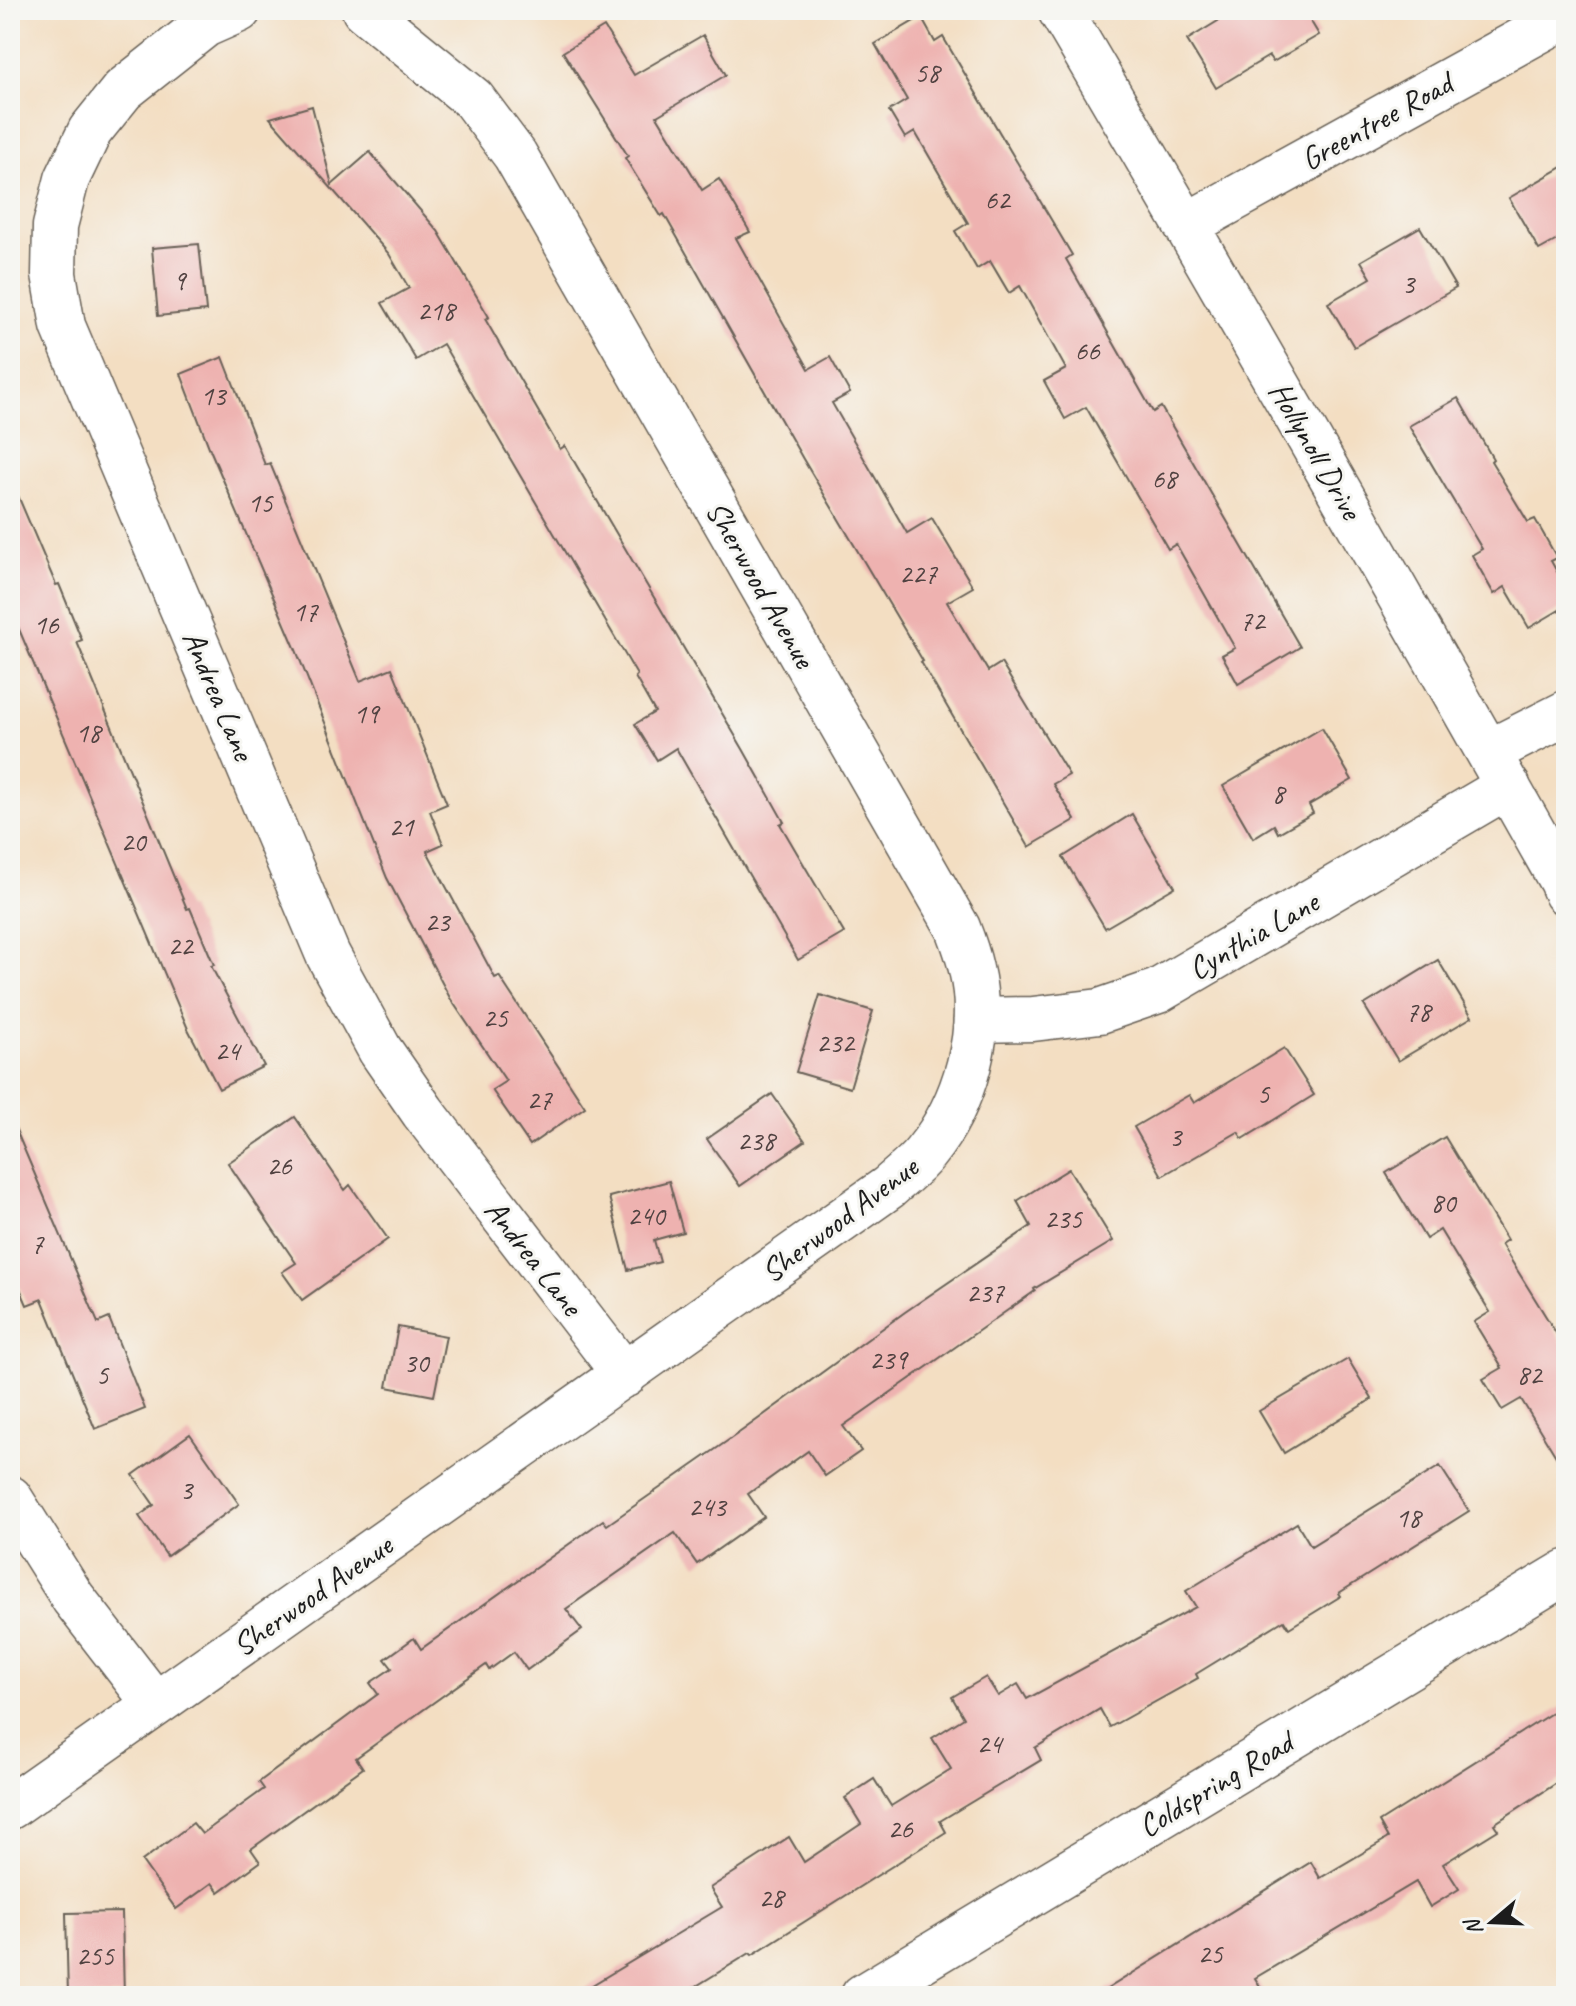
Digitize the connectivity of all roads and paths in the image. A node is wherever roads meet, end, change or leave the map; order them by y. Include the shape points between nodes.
1 (239, 10) edge
2 (364, 10) edge
3 (1060, 10) edge
4 (1566, 16) edge
5 (1187, 225) junction
6 (1566, 713) edge
7 (1498, 769) junction
8 (1566, 893) edge
9 (976, 1020) junction
10 (625, 1375) junction
11 (10, 1498) edge
12 (1566, 1572) edge
13 (155, 1704) junction
14 (10, 1807) edge
15 (863, 1996) edge

1 - 10 street, Andrea Lane via 205,25 123,90 90,131 67,179 55,226 54,274 63,326 328,955 380,1050 423,1112
2 - 9 street, Sherwood Avenue via 473,99 515,155 958,928 972,971
3 - 5 street, Hollynoll Drive
4 - 5 street, Greentree Road
5 - 7 street, Hollynoll Drive
6 - 7 street, Cynthia Lane
7 - 8 street, Hollynoll Drive
7 - 9 street, Cynthia Lane via 1158,991 1100,1011
9 - 10 street, Sherwood Avenue via 970,1065 925,1153 889,1187
10 - 13 street, Sherwood Avenue
11 - 13 street via 73,1598
12 - 15 street, Coldspring Road
13 - 14 street, Sherwood Avenue

